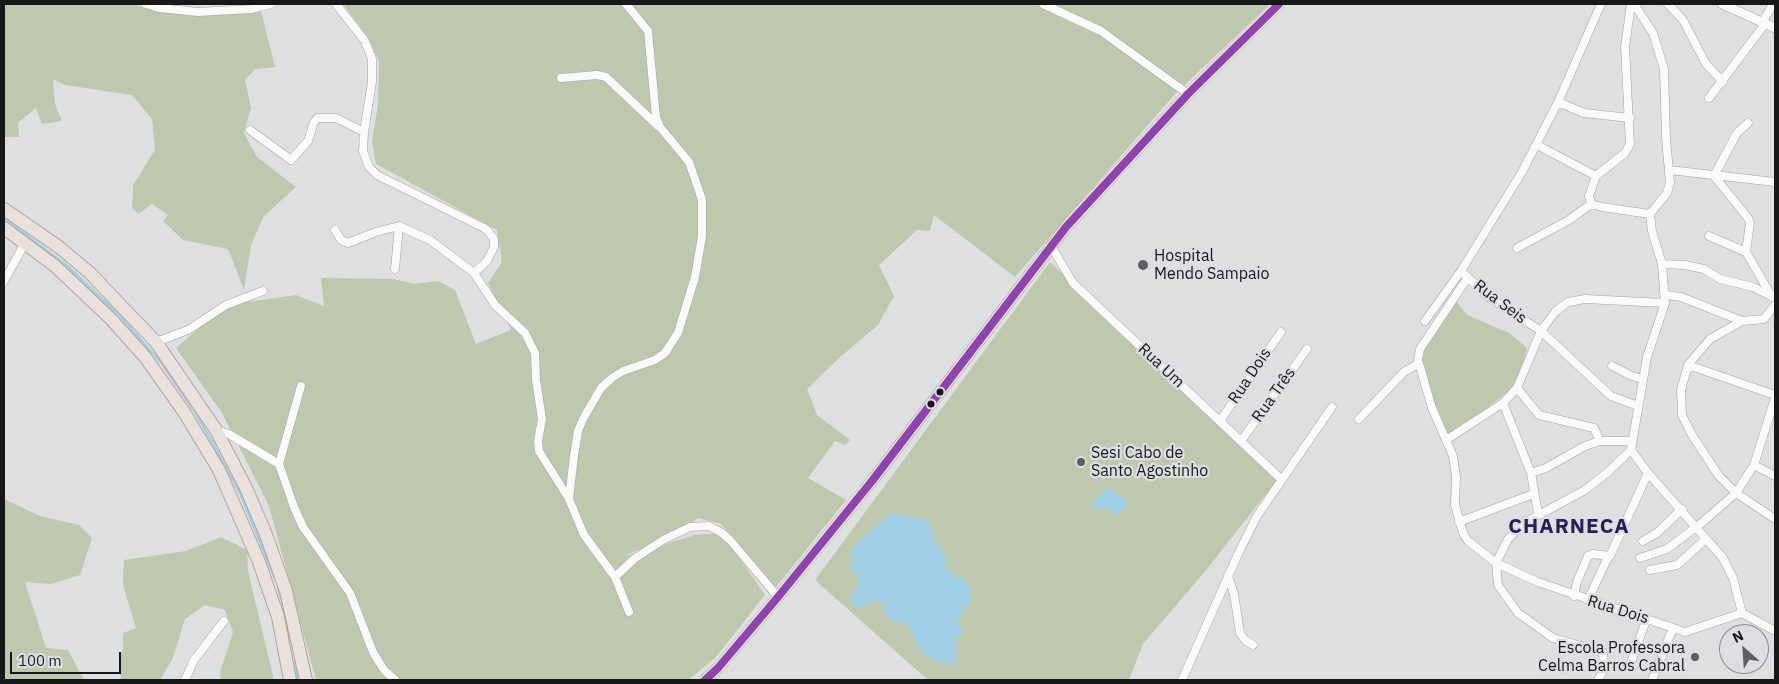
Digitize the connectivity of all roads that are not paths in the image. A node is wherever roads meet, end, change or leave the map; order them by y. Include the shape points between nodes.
1 (146, 4) edge
2 (271, 4) edge
3 (336, 4) edge
4 (626, 4) edge
5 (1044, 4) edge
6 (1279, 4) edge
7 (1601, 4) edge
8 (1632, 4) edge
9 (1668, 4) edge
10 (1722, 4) edge
11 (1773, 4) edge
12 (159, 6) edge
13 (1764, 24) junction
14 (1775, 28) edge
15 (561, 78) dead end
16 (1723, 82) junction
17 (1188, 94) junction
18 (1709, 98) dead end
19 (1558, 102) junction
20 (1630, 118) junction
21 (1748, 123) dead end
22 (660, 127) junction
23 (250, 130) dead end
24 (364, 132) junction
25 (1537, 145) junction
26 (1669, 170) junction
27 (1596, 176) junction
28 (1714, 176) junction
29 (1775, 182) edge
30 (1590, 204) junction
31 (4, 209) edge
32 (1650, 214) junction
33 (399, 226) junction
34 (4, 228) edge
35 (334, 230) dead end
36 (1709, 236) dead end
37 (25, 243) junction
38 (1051, 246) junction
39 (1517, 248) dead end
40 (1746, 252) junction
41 (1662, 264) junction
42 (395, 269) dead end
43 (1461, 270) junction
44 (474, 273) junction
45 (1468, 277) junction
46 (4, 281) edge
47 (263, 291) dead end
48 (1773, 297) edge
49 (1666, 299) junction
50 (1775, 305) edge
51 (1425, 321) dead end
52 (1742, 321) junction
53 (1541, 331) junction
54 (1281, 332) dead end
55 (156, 342) junction
56 (1307, 349) dead end
57 (1418, 364) junction
58 (1688, 364) junction
59 (1612, 366) dead end
60 (1643, 379) junction
61 (301, 386) dead end
62 (1517, 388) junction
63 (1775, 401) edge
64 (1503, 404) junction
65 (1638, 406) junction
66 (1332, 407) dead end
67 (1359, 419) dead end
68 (1220, 421) junction
69 (1773, 422) edge
70 (216, 430) junction
71 (1446, 440) junction
72 (1241, 441) junction
73 (1631, 441) junction
74 (1600, 442) junction
75 (1631, 450) junction
76 (279, 464) junction
77 (1754, 465) junction
78 (1531, 473) junction
79 (1648, 473) junction
80 (1775, 476) edge
81 (1281, 479) junction
82 (1736, 493) junction
83 (1533, 494) junction
84 (569, 499) junction
85 (1682, 509) junction
86 (1538, 514) junction
87 (1775, 519) edge
88 (1460, 522) junction
89 (1696, 527) junction
90 (1706, 539) junction
91 (1643, 541) dead end
92 (1608, 557) junction
93 (1640, 558) dead end
94 (1496, 563) junction
95 (1650, 570) dead end
96 (1228, 576) junction
97 (614, 577) junction
98 (1574, 596) junction
99 (778, 597) junction
100 (1588, 600) junction
101 (629, 612) dead end
102 (1742, 613) junction
103 (1647, 618) junction
104 (224, 621) dead end
105 (1672, 628) junction
106 (1775, 631) edge
107 (1254, 645) dead end
108 (1630, 665) dead end
109 (1600, 679) edge
110 (185, 680) edge
111 (290, 680) edge
112 (306, 680) edge
113 (394, 680) edge
114 (705, 680) edge
115 (1182, 680) edge
116 (1652, 680) edge

1 - 12 street
2 - 12 street via 225,12
3 - 24 street via 365,41 372,59 372,82
4 - 22 street via 648,31 655,111
5 - 17 street via 1101,31
6 - 17 main road
7 - 19 street
8 - 20 street via 1625,47
8 - 26 street via 1653,33 1664,69
9 - 16 street via 1683,20 1706,64
10 - 13 street
11 - 13 street
13 - 14 street
13 - 16 street
15 - 22 street via 606,77
16 - 18 street
17 - 38 main road
19 - 20 street via 1584,113
19 - 25 street
20 - 27 street via 1627,150
21 - 28 street via 1737,133
22 - 84 street via 688,162 702,200 703,223 695,277 678,332 665,353 612,378 601,388 583,419 575,448
23 - 24 street via 291,160 308,141 318,118 336,118
24 - 44 street via 364,151 374,172 481,225 489,232 494,239 494,248 487,261
25 - 27 street
25 - 43 street
26 - 28 street
26 - 32 street via 1667,193
27 - 30 street via 1588,196
28 - 29 street
28 - 40 street via 1750,223
30 - 32 street
30 - 39 street via 1569,220
31 - 55 highway via 59,247 90,274
32 - 41 street
33 - 35 street via 348,243 341,240
33 - 42 street
33 - 44 street via 430,240
34 - 37 highway
36 - 40 street
37 - 46 street
37 - 111 highway via 116,325 166,384 197,432 219,470 259,562 278,617
38 - 68 street, Rua Um via 1073,283
38 - 99 main road via 872,481
40 - 48 street
41 - 48 street via 1704,270 1720,279 1753,287
41 - 49 street
43 - 45 street, Rua Seis
43 - 51 street
44 - 84 street via 495,305 525,333 532,346 542,419 538,449
45 - 53 street, Rua Seis via 1490,298
45 - 57 street via 1420,349
47 - 55 street via 226,305 188,330
49 - 52 street via 1681,297
49 - 53 street via 1575,300 1555,312
49 - 60 street
50 - 52 street via 1764,320
52 - 58 street via 1710,339
53 - 62 street
53 - 65 street, Rua Seis via 1611,396
54 - 68 street, Rua Dois
55 - 70 highway
56 - 72 street, Rua Três
57 - 67 street via 1400,376
57 - 71 street, Rua Dois
58 - 63 street
58 - 82 street via 1681,390 1684,420 1719,476
59 - 60 street
60 - 65 street
61 - 76 street
62 - 64 street
62 - 74 street via 1539,415 1594,428
63 - 69 street
64 - 71 street
64 - 78 street
65 - 73 street
66 - 81 street
68 - 72 street, Rua Um
69 - 77 street
70 - 76 street via 229,434
70 - 112 highway via 265,532 286,591
71 - 88 street, Rua Dois via 1453,456 1456,477 1454,501
72 - 81 street, Rua Um
73 - 74 street
73 - 75 street
74 - 78 street via 1574,450 1546,468
75 - 79 street
75 - 86 street via 1591,486
76 - 113 street via 303,527 350,593 373,652
77 - 80 street
77 - 82 street
78 - 83 street
79 - 85 street
79 - 92 street via 1629,510 1622,534
81 - 96 street via 1254,521
82 - 87 street
82 - 89 street
83 - 86 street
83 - 88 street
84 - 97 street via 584,534
85 - 89 street
85 - 91 street via 1657,533
86 - 94 street via 1508,539
88 - 94 street, Rua Dois via 1468,541
89 - 90 street
89 - 93 street via 1667,549
90 - 95 street via 1677,565
90 - 102 street via 1727,566
92 - 98 street via 1589,555
92 - 100 street
94 - 98 street, Rua Dois
94 - 109 street via 1498,585 1518,613 1552,638 1603,652
96 - 107 street via 1240,633
96 - 115 street
97 - 99 street via 663,540 690,527 709,526 722,533
97 - 101 street
98 - 100 street, Rua Dois
99 - 114 main road
100 - 103 street, Rua Dois
102 - 105 street, Rua Dois via 1691,632
102 - 106 street
103 - 105 street, Rua Dois
103 - 108 street
104 - 110 street via 194,660
105 - 116 street

